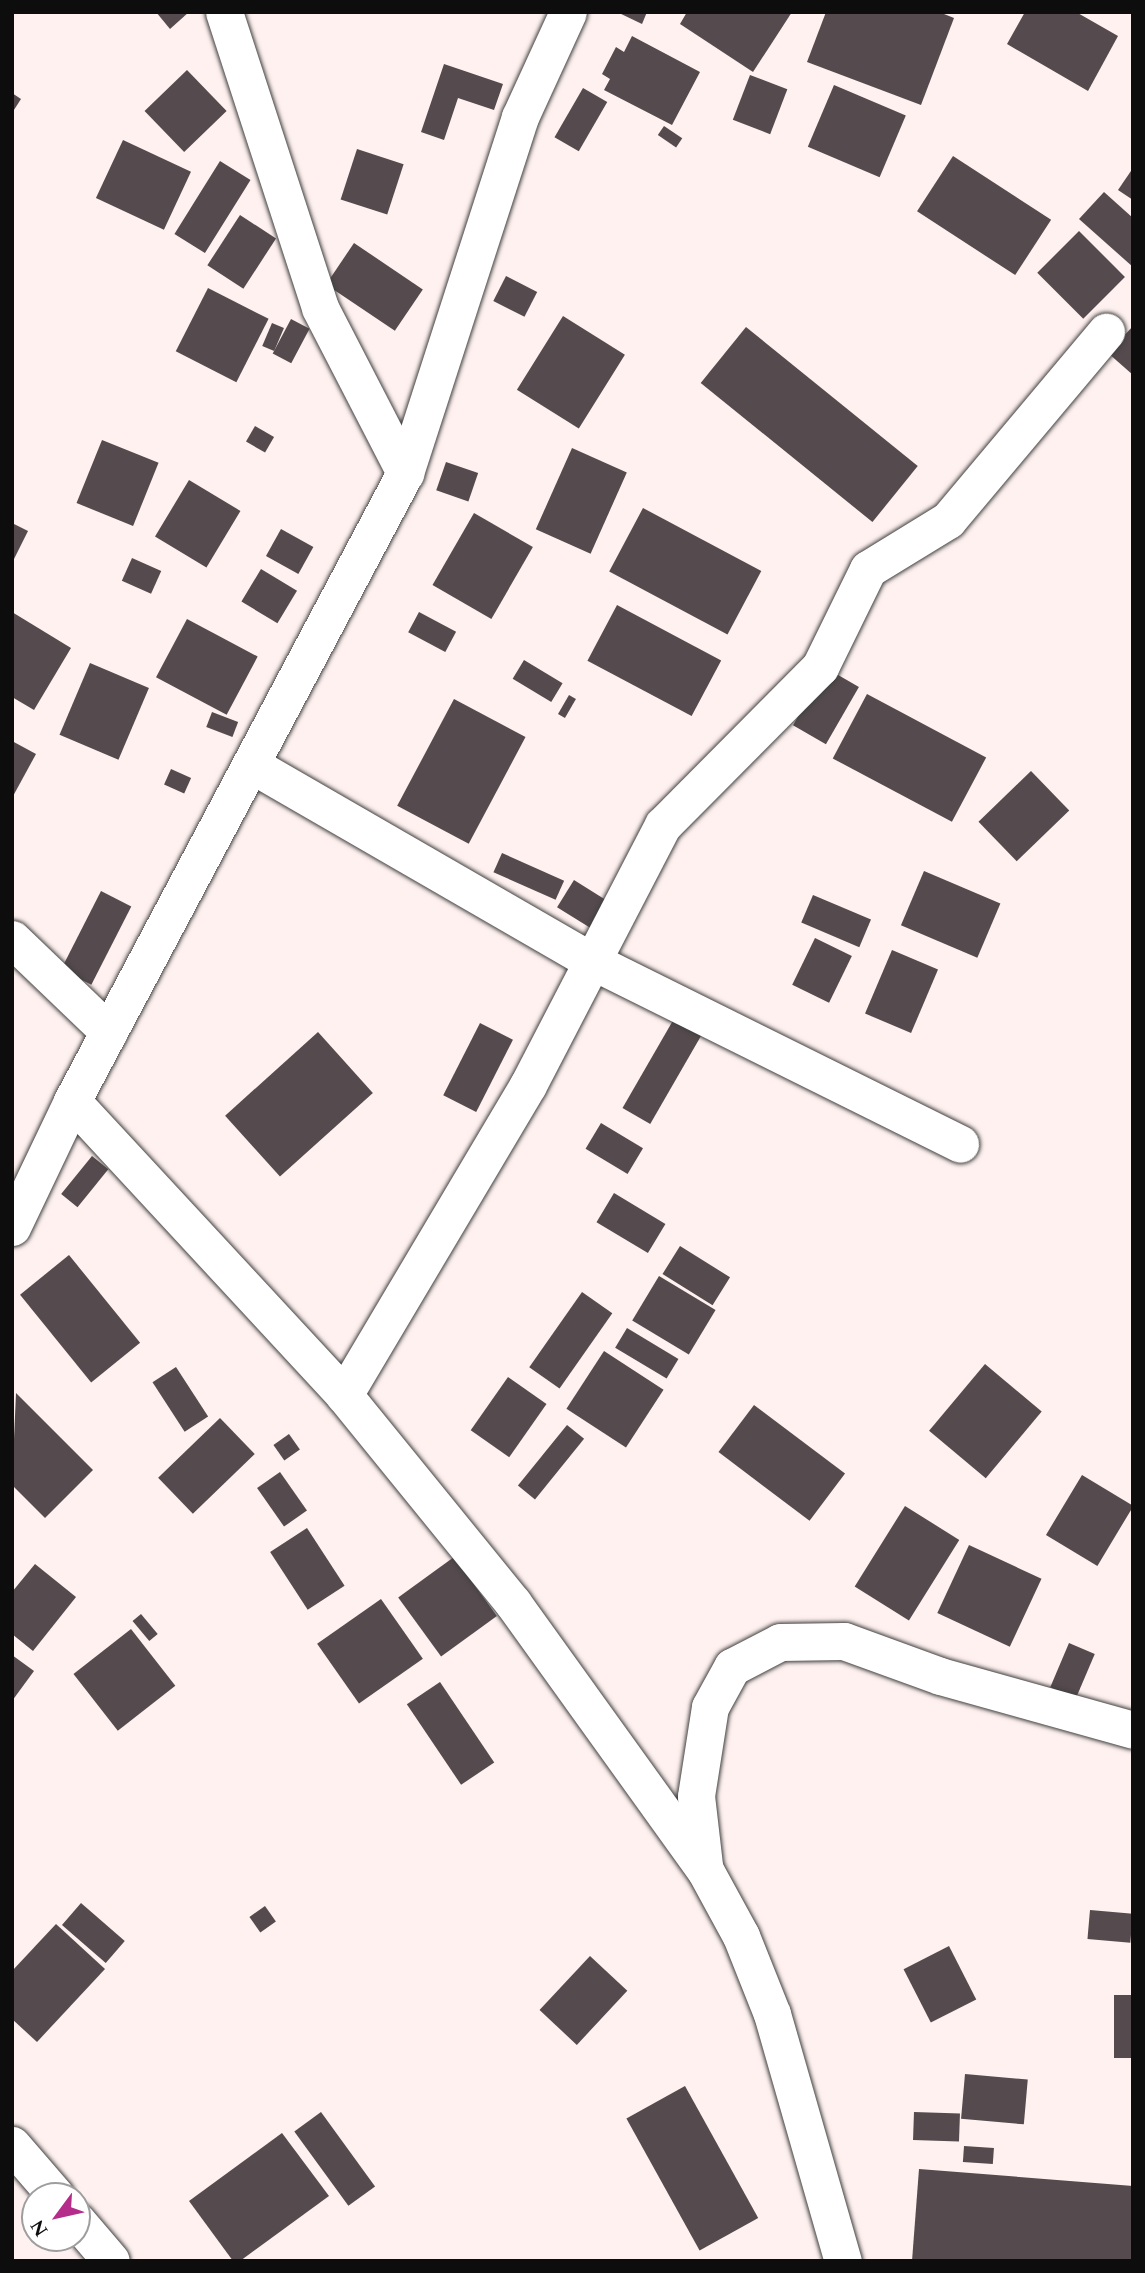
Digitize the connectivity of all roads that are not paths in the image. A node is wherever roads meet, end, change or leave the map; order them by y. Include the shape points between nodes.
1 (224, 12) edge
2 (568, 12) edge
3 (1106, 332) dead end
4 (405, 473) junction
5 (252, 765) junction
6 (12, 939) edge
7 (592, 961) junction
8 (109, 1032) junction
9 (72, 1101) junction
10 (960, 1144) dead end
11 (12, 1227) edge
12 (344, 1395) junction
13 (1133, 1730) edge
14 (705, 1870) junction
15 (12, 2145) edge
16 (44, 2182) edge
17 (91, 2237) edge
18 (111, 2261) edge
19 (842, 2261) edge

1 - 4 street via 320,308
2 - 4 street via 520,117
3 - 7 street via 948,520 868,569 820,667 663,825
4 - 5 street
5 - 7 street
5 - 8 street
6 - 8 street
7 - 10 street
7 - 12 street via 528,1085
8 - 9 street
9 - 11 street
9 - 12 street
12 - 14 street via 513,1603
13 - 14 street via 940,1676 844,1641 780,1642 732,1667 710,1707 696,1796
14 - 19 street via 741,1936 772,2014
15 - 16 street
17 - 18 street

